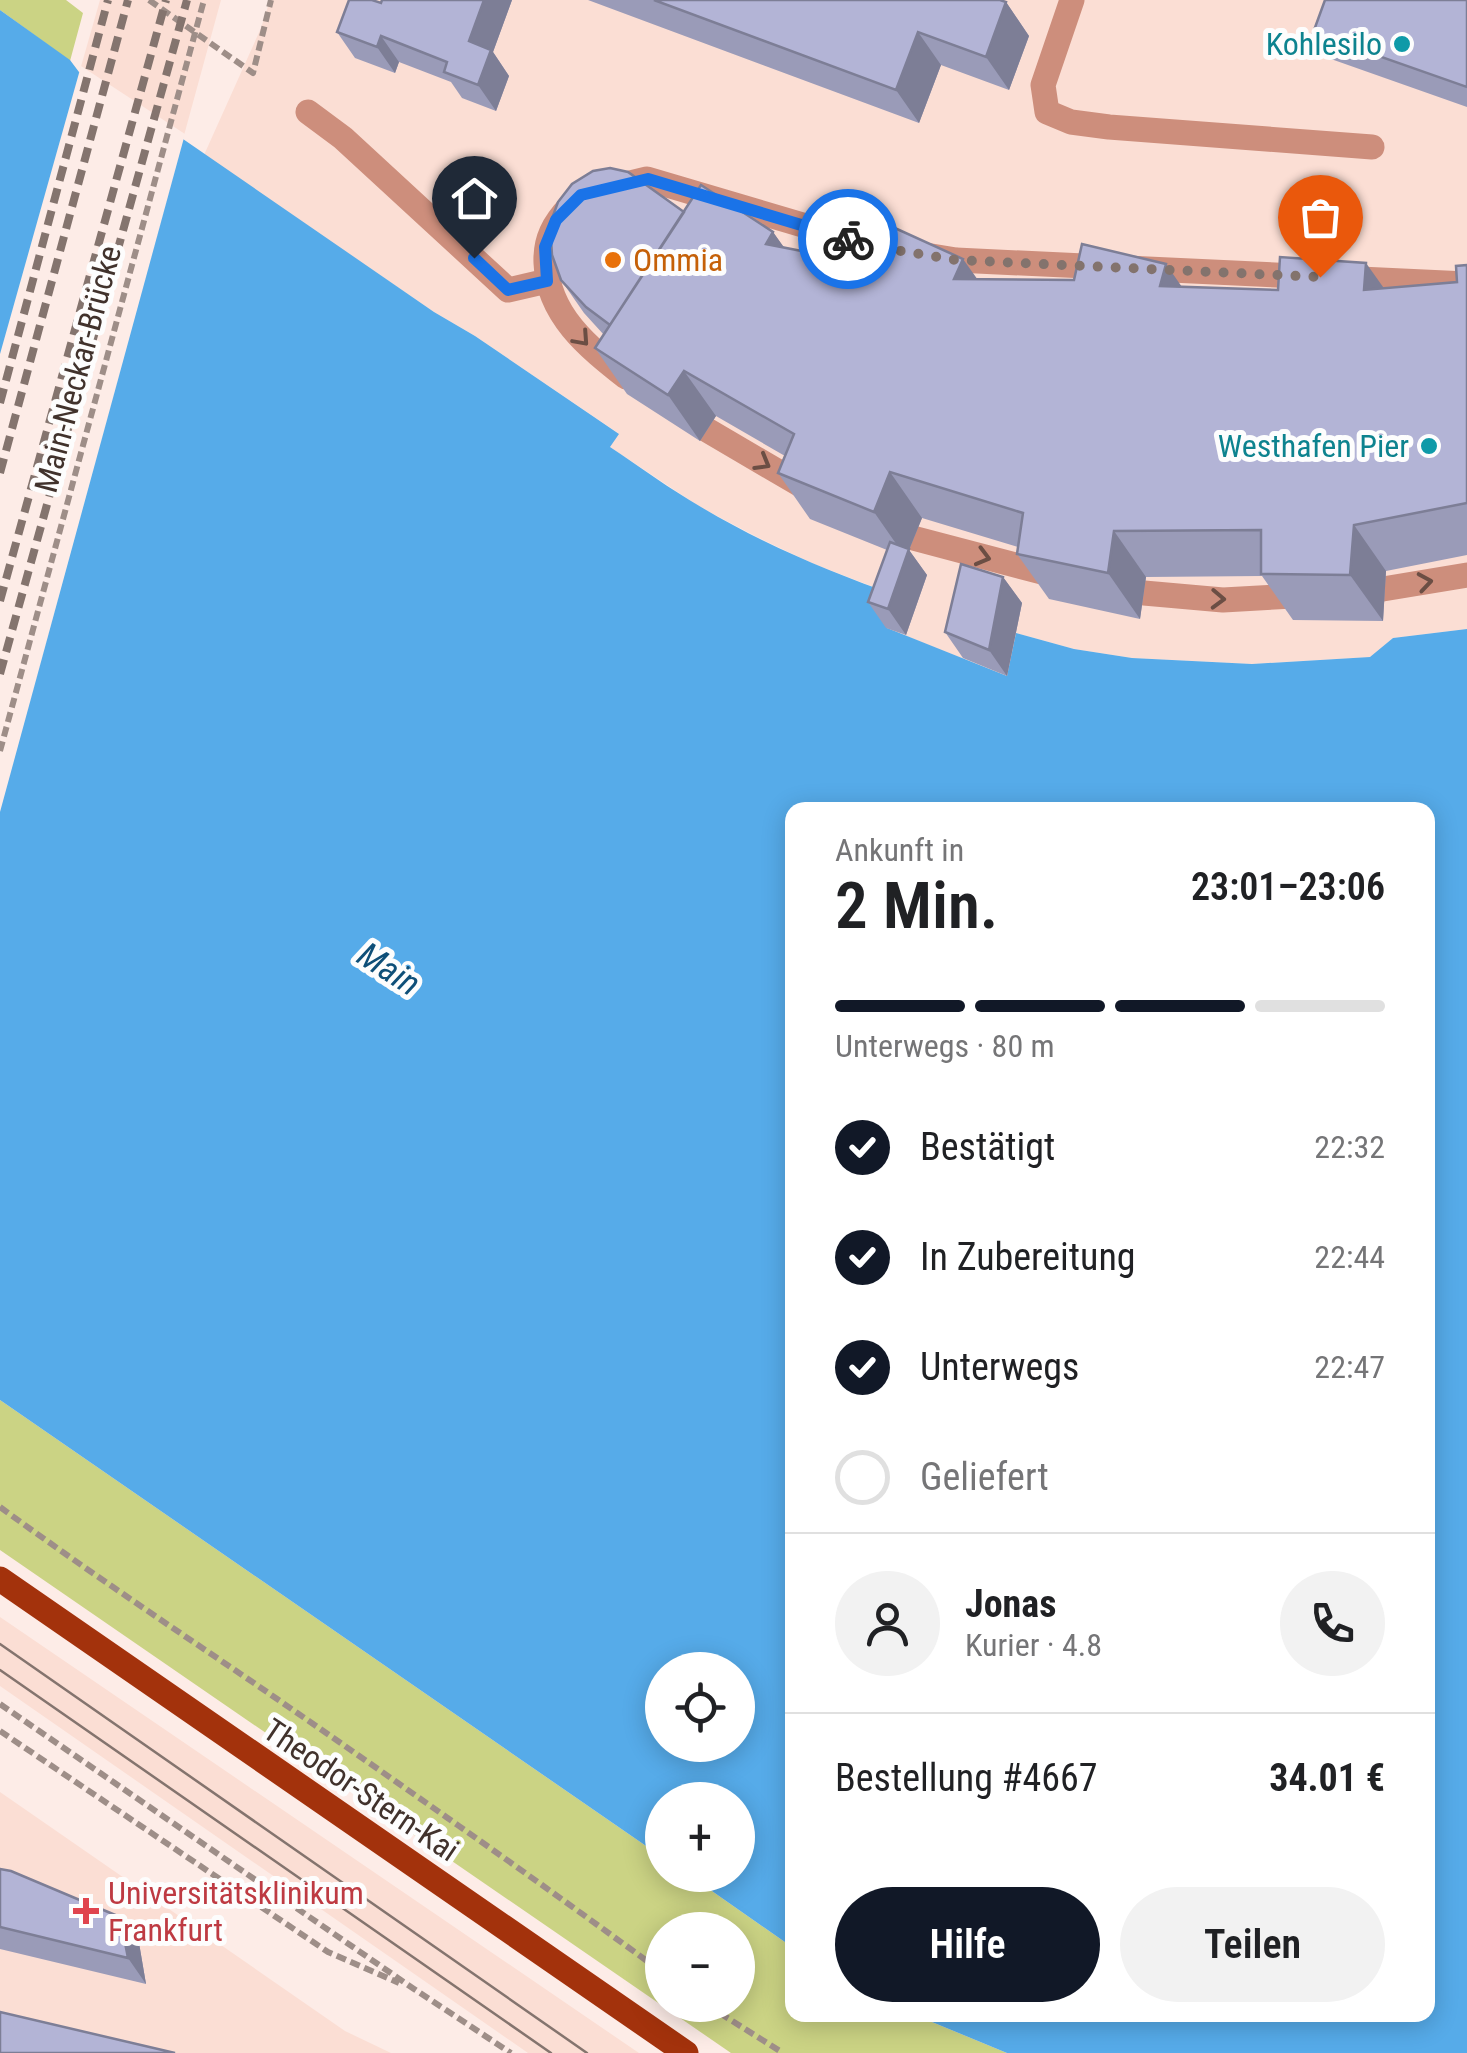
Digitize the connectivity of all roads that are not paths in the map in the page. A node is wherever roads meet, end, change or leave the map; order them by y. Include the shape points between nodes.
1 (1072, 0) edge
2 (308, 112) dead end
3 (1372, 147) dead end
4 (547, 281) junction
5 (1467, 284) edge
6 (634, 383) edge
7 (707, 430) edge
8 (818, 496) edge
9 (913, 538) dead end
10 (1053, 575) edge
11 (1467, 575) edge
12 (1384, 589) dead end
13 (1144, 593) dead end
14 (1293, 596) edge
15 (0, 1579) edge
16 (686, 2053) edge

1 - 3 street via 1042,85 1048,112 1109,128
2 - 4 street via 508,290
4 - 5 street via 545,247 556,220 581,195 648,179 877,247 956,260
4 -> 6 street via 560,313
7 -> 8 street
9 -> 10 street
12 -> 11 street
13 -> 14 street via 1224,600
15 - 16 main road, Theodor-Stern-Kai

